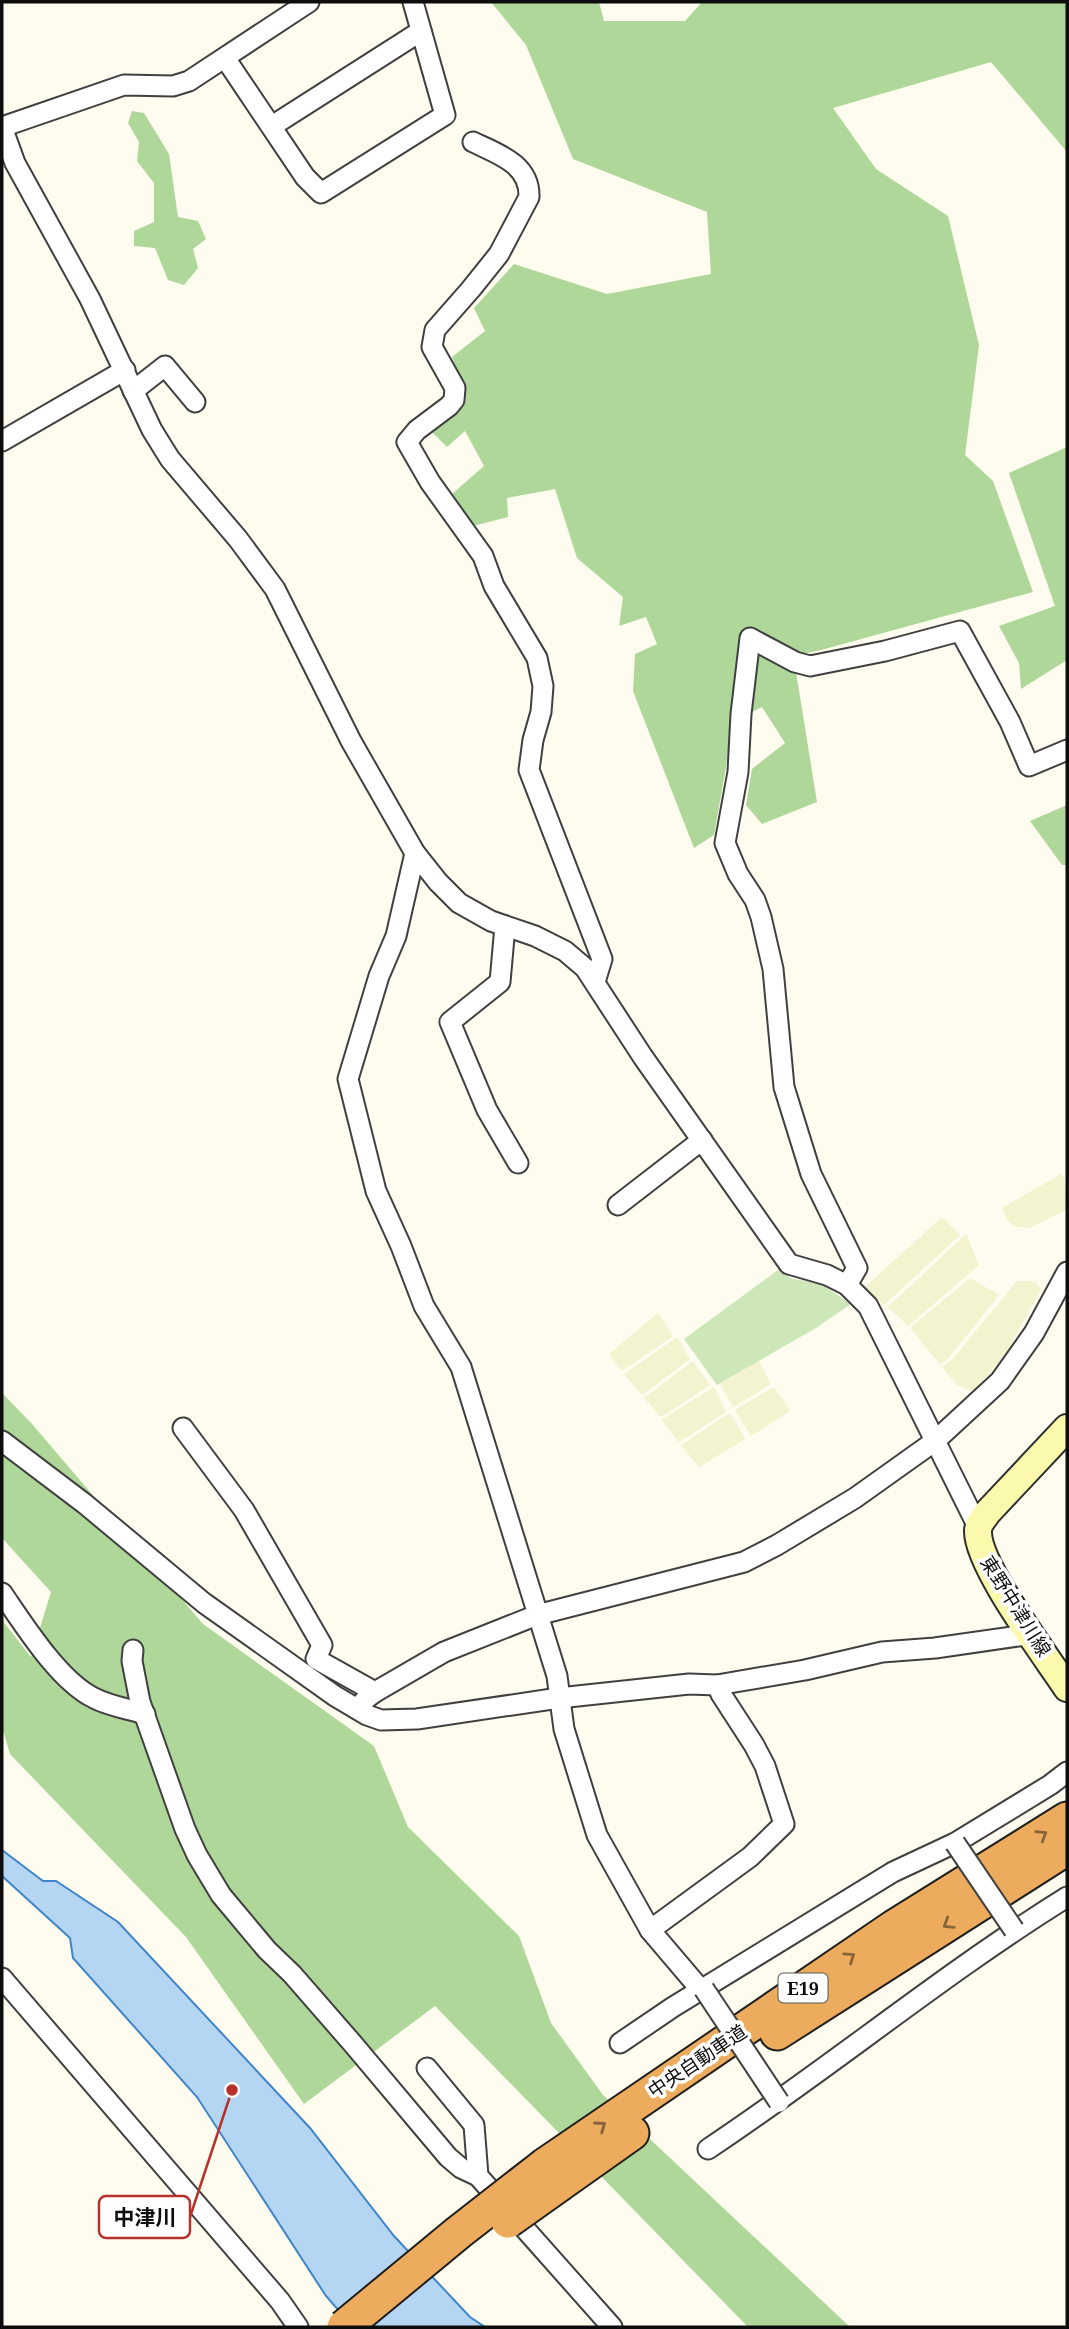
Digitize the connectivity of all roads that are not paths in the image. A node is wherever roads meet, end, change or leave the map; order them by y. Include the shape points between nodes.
1 (309, 2) edge
2 (413, 2) edge
3 (421, 31) junction
4 (225, 58) junction
5 (272, 126) junction
6 (473, 142) dead end
7 (125, 370) junction
8 (134, 391) junction
9 (195, 401) dead end
10 (2, 441) edge
11 (1067, 750) edge
12 (415, 853) junction
13 (505, 926) junction
14 (596, 982) junction
15 (702, 1140) junction
16 (518, 1163) dead end
17 (618, 1205) dead end
18 (1067, 1272) edge
19 (847, 1285) junction
20 (1067, 1428) edge
21 (183, 1429) dead end
22 (2, 1441) edge
23 (935, 1441) junction
24 (978, 1527) junction
25 (2, 1593) edge
26 (537, 1615) junction
27 (1032, 1634) junction
28 (133, 1650) dead end
29 (717, 1685) junction
30 (1067, 1688) edge
31 (375, 1692) junction
32 (559, 1698) junction
33 (357, 1709) junction
34 (145, 1714) junction
35 (1067, 1772) edge
36 (1067, 1819) edge
37 (956, 1843) junction
38 (1067, 1847) edge
39 (1067, 1897) edge
40 (650, 1930) junction
41 (1014, 1930) junction
42 (2, 1978) edge
43 (703, 1989) junction
44 (620, 2043) dead end
45 (427, 2068) dead end
46 (779, 2102) junction
47 (708, 2150) dead end
48 (552, 2174) junction
49 (478, 2176) junction
50 (298, 2327) edge
51 (344, 2327) edge
52 (374, 2327) edge
53 (612, 2327) edge

1 - 4 street
2 - 3 street
3 - 5 street
3 - 5 street via 445,115 321,193
4 - 5 street
4 - 7 street via 173,86 124,85 2,127 15,163
6 - 14 street via 521,169 530,187 529,197 499,254 435,330 432,347 455,395 449,406 407,442 429,482 483,556 494,586 537,658 544,686 529,770 602,959
7 - 8 street
7 - 10 street
8 - 9 street via 165,366
8 - 12 street via 170,459 275,589 351,741
11 - 19 street via 1029,766 960,631 810,666 750,638 738,772 725,843 761,917 773,970 784,1087 811,1174 857,1268
12 - 13 street via 459,903
12 - 26 street via 396,936 348,1079 376,1191 424,1306 461,1367
13 - 14 street via 565,951
13 - 16 street via 500,982 450,1022 487,1110
14 - 15 street
15 - 17 street
15 - 19 street via 789,1264
18 - 23 street via 1034,1333 1000,1381
19 - 23 street via 868,1306
20 - 24 main road
21 - 31 street via 244,1510 323,1645 316,1659
22 - 33 street via 204,1603
23 - 24 street
23 - 26 street via 855,1498 744,1562
24 - 27 main road, 東野中津川線 via 979,1547
25 - 34 street via 75,1686 95,1699
26 - 31 street via 444,1653
26 - 32 street
27 - 29 street via 882,1652
27 - 30 main road, 東野中津川線
28 - 34 street
29 - 32 street
29 - 40 street via 765,1766 784,1824 750,1857
31 - 33 street
32 - 33 street via 417,1719 381,1720
32 - 40 street via 572,1758 597,1835
34 - 49 street via 185,1829 221,1895 448,2157
35 - 37 street
48 -> 36 highway, 中央自動車道 / E19 via 894,1927
37 - 41 street, bridge
37 - 43 street via 893,1872
38 -> 48 highway, 中央自動車道 / E19
39 - 41 street
40 - 43 street
41 - 46 street
42 - 50 street
43 - 44 street
43 - 46 street, bridge
45 - 49 street via 474,2125
46 - 47 street
48 - 51 highway, 中央自動車道 / E19, bridge via 438,2249
48 - 52 highway, 中央自動車道 / E19, bridge via 475,2245
49 - 53 street

